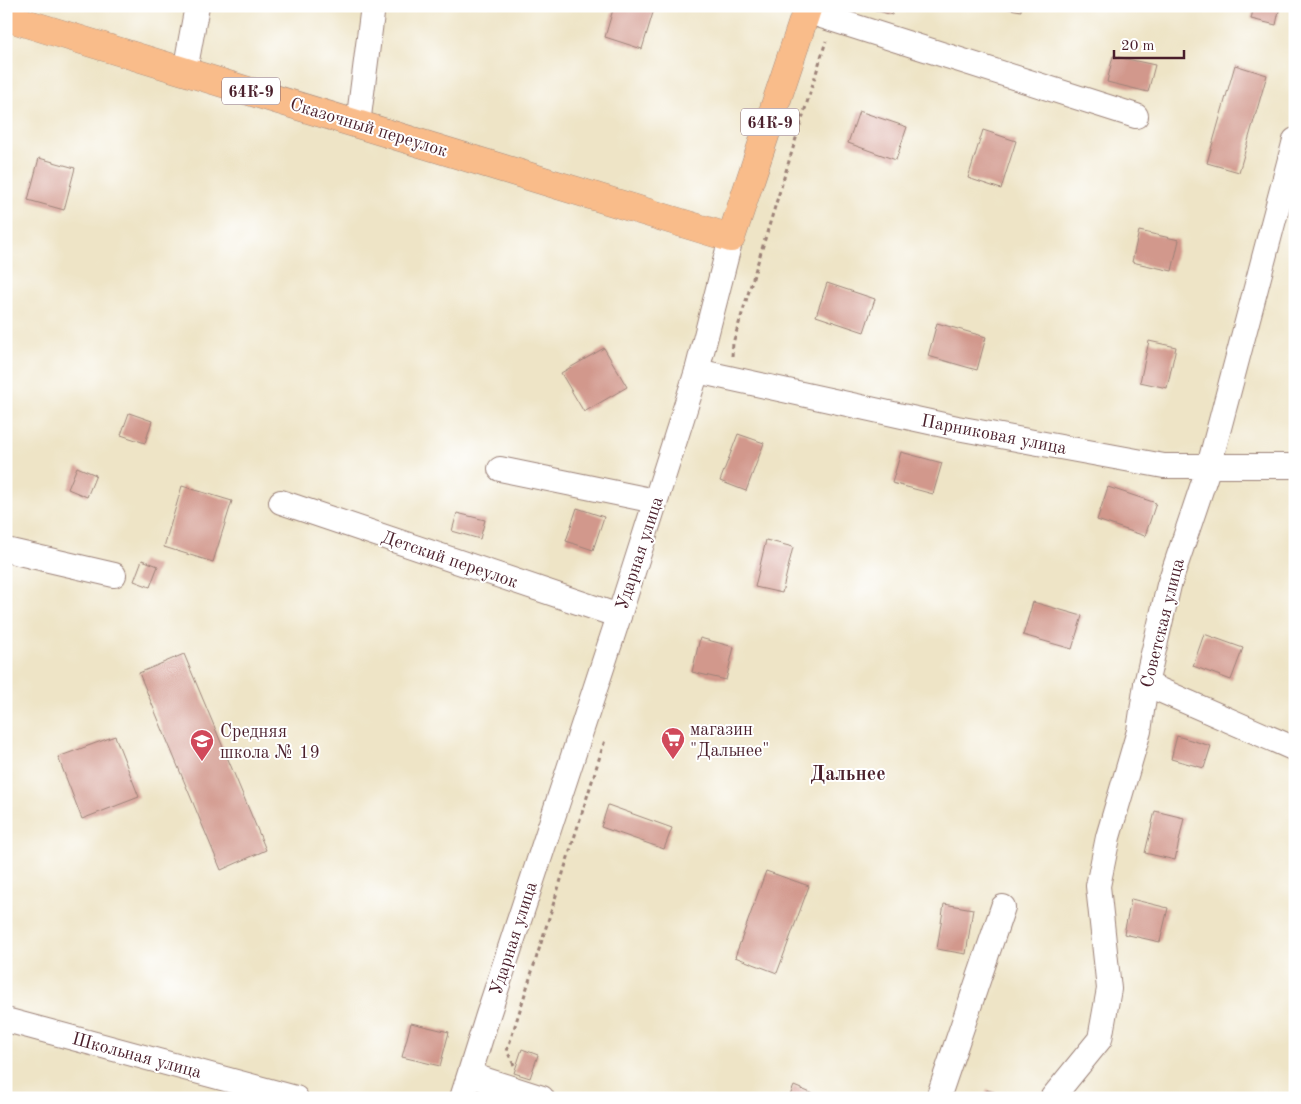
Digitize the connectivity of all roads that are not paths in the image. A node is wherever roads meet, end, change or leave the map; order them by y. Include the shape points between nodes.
1 (197, 6) edge
2 (373, 6) edge
3 (807, 9) edge
4 (17, 15) edge
5 (185, 71) junction
6 (1136, 116) dead end
7 (358, 124) junction
8 (1295, 140) edge
9 (732, 238) junction
10 (697, 371) junction
11 (1209, 466) junction
12 (1295, 466) edge
13 (500, 469) dead end
14 (655, 501) junction
15 (281, 502) dead end
16 (6, 550) edge
17 (114, 575) dead end
18 (619, 616) junction
19 (1146, 684) junction
20 (1295, 749) edge
21 (1003, 907) dead end
22 (6, 1020) edge
23 (470, 1075) junction
24 (296, 1098) edge
25 (462, 1098) edge
26 (542, 1098) edge
27 (938, 1098) edge
28 (1052, 1098) edge

1 - 5 street
2 - 7 street
3 - 6 street
3 - 9 main road, Ударная улица / 64К-9
4 - 5 main road, Сказочный переулок / 64К-9
5 - 7 main road, Сказочный переулок / 64К-9
7 - 9 main road, Сказочный переулок / 64К-9
8 - 11 street, Советская улица
9 - 10 street, Ударная улица
10 - 11 street, Парниковая улица via 986,434 1164,466
10 - 14 street, Ударная улица
11 - 12 street, Парниковая улица
11 - 19 street, Советская улица via 1169,585
13 - 14 street
14 - 18 street, Ударная улица
15 - 18 street, Детский переулок
16 - 17 street
18 - 23 street, Ударная улица
19 - 20 street
19 - 28 street, Советская улица via 1140,731 1108,837 1098,886 1109,989 1100,1039
21 - 27 street
22 - 24 street, Школьная улица
23 - 25 street, Ударная улица
23 - 26 street

